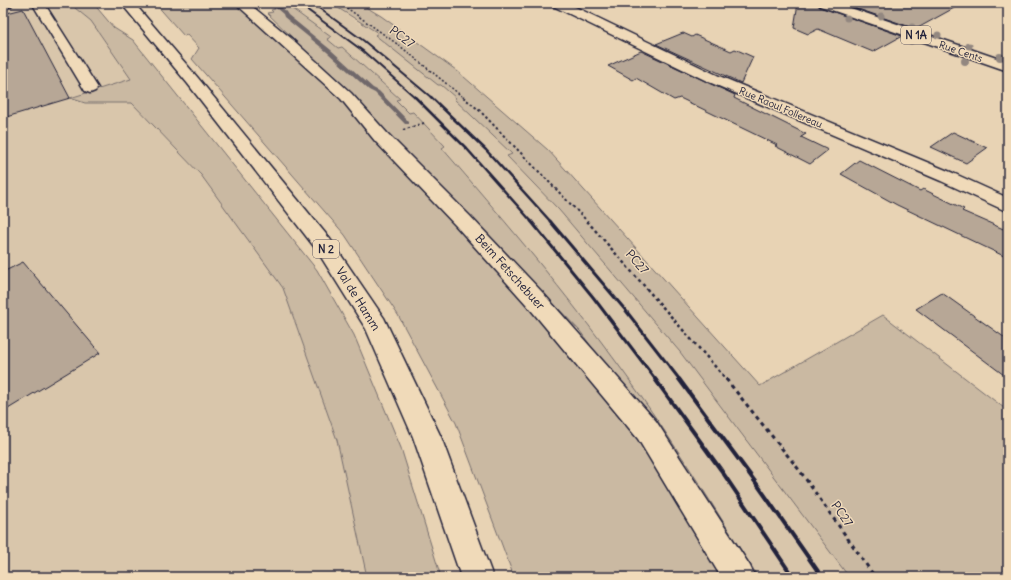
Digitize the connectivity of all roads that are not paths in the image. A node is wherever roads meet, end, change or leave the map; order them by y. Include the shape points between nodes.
1 (7, 3) edge
2 (38, 3) edge
3 (127, 3) edge
4 (241, 3) edge
5 (557, 3) edge
6 (824, 3) edge
7 (3, 4) edge
8 (1008, 67) edge
9 (90, 88) dead end
10 (1008, 206) edge
11 (477, 577) edge
12 (739, 577) edge

1 - 7 main road
2 - 9 main road
3 - 11 main road, Val de Hamm / N 2 via 323,244 376,325 427,437
4 - 12 main road, Beim Fetschebuer via 346,96 381,137 534,298 647,430
5 - 10 main road, Rue Raoul Follereau via 714,79 947,177
6 - 8 main road, Rue Cents / N 1A

